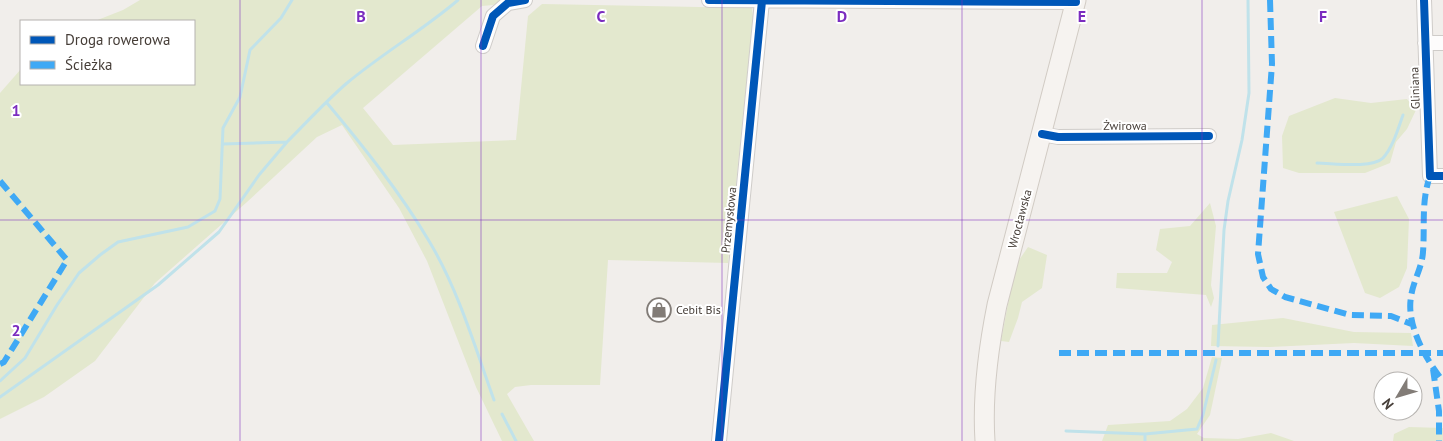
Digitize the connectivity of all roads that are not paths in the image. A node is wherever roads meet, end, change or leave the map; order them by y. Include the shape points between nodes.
1 (525, 0) edge
2 (710, 0) edge
3 (1424, 0) edge
4 (762, 1) junction
5 (1076, 1) edge
6 (1425, 43) junction
7 (1443, 43) edge
8 (483, 46) dead end
9 (1042, 134) junction
10 (1209, 136) dead end
11 (1436, 176) edge
12 (718, 441) edge
13 (985, 441) edge

1 - 8 street via 508,3 493,16
2 - 4 street
3 - 6 street, Gliniana
4 - 5 street
4 - 12 street, Przemysłowa
5 - 9 main road, Wrocławska
6 - 7 street
6 - 11 street, Gliniana
9 - 10 street, Żwirowa via 1058,137
9 - 13 main road, Wrocławska via 993,324 984,388

